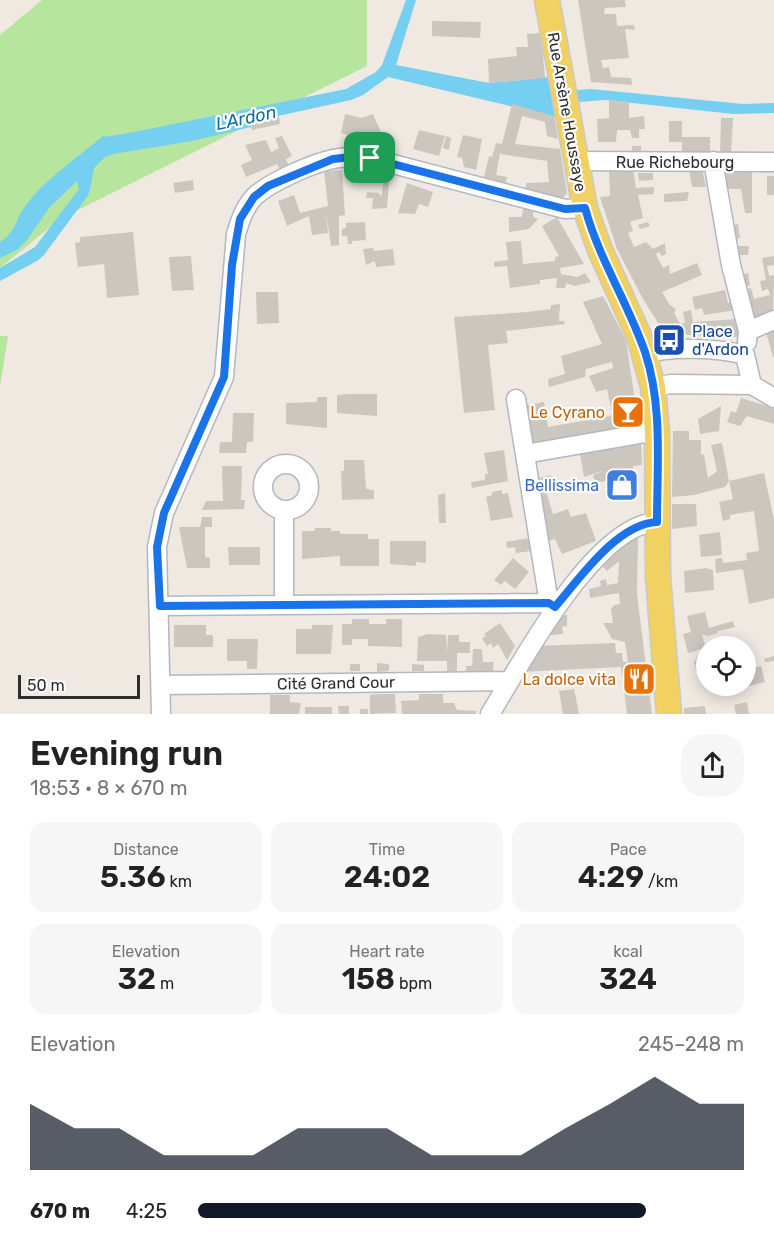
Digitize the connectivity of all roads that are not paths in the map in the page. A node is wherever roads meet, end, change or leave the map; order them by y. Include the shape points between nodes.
1 (547, 0) edge
2 (576, 161) junction
3 (713, 161) junction
4 (774, 162) edge
5 (585, 208) junction
6 (771, 322) edge
7 (748, 331) junction
8 (645, 354) junction
9 (745, 355) junction
10 (752, 385) junction
11 (653, 387) junction
12 (774, 398) edge
13 (516, 399) dead end
14 (657, 431) junction
15 (525, 454) junction
16 (284, 510) dead end
17 (657, 522) junction
18 (284, 605) junction
19 (552, 605) junction
20 (160, 606) junction
21 (510, 681) junction
22 (162, 685) junction
23 (161, 714) edge
24 (490, 714) edge
25 (669, 714) edge

1 - 2 main road, Rue Arsène Houssaye
2 - 3 street, Rue Richebourg
2 - 5 main road, Rue Arsène Houssaye
3 - 4 street, Rue Richebourg
3 - 7 street via 731,265
5 - 8 main road, Rue Arsène Houssaye
5 - 20 street via 565,209 370,158 351,157 313,166 268,186 254,197 236,234 224,377 164,513 157,547
6 - 7 street
7 - 9 street
8 - 9 street via 666,350
8 - 11 main road, Rue Arsène Houssaye
9 - 10 street
10 - 11 street
10 - 12 street
11 - 14 main road, Rue Arsène Houssaye
13 - 15 street
14 - 15 street
14 - 17 main road, Rue Arsène Houssaye
15 - 19 street
16 - 18 street
17 - 19 street via 639,524 627,531
17 - 25 main road, Rue Arsène Houssaye
18 - 19 street
18 - 20 street
19 - 21 street
20 - 22 street
21 - 22 street, Cité Grand Cour
21 - 24 street
22 - 23 street

